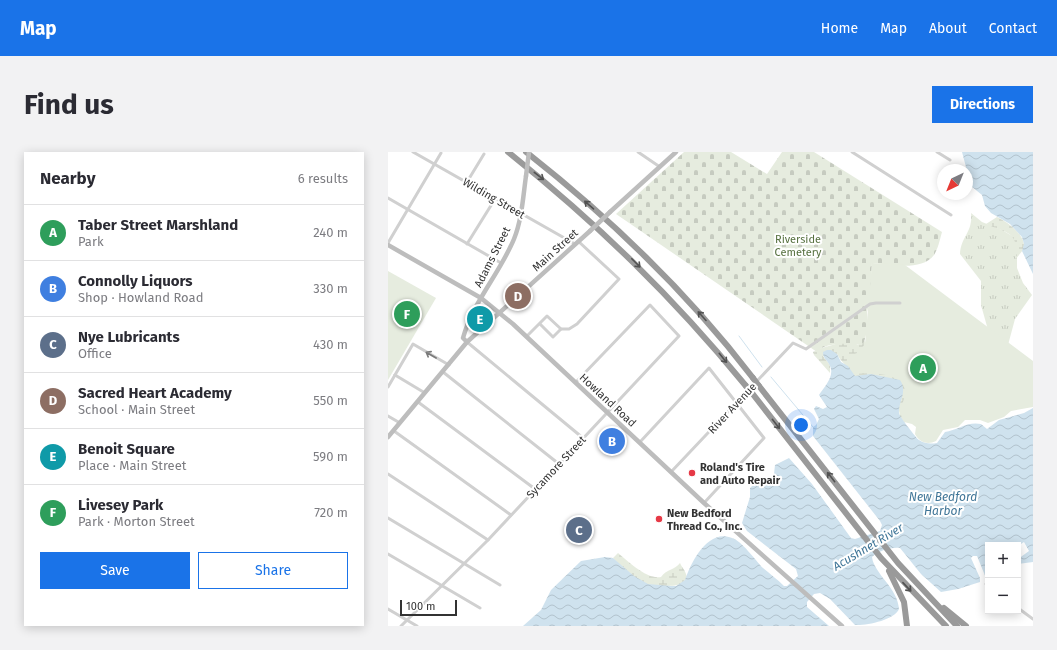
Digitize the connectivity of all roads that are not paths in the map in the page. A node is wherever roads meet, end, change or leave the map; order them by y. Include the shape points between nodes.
1 (413, 152) edge
2 (508, 152) edge
3 (526, 152) edge
4 (529, 152) edge
5 (638, 152) edge
6 (676, 152) edge
7 (852, 152) edge
8 (937, 152) edge
9 (441, 153) edge
10 (484, 154) dead end
11 (950, 160) dead end
12 (434, 164) junction
13 (660, 167) junction
14 (467, 182) junction
15 (388, 198) edge
16 (495, 199) junction
17 (408, 210) junction
18 (521, 213) junction
19 (952, 215) dead end
20 (576, 243) junction
21 (388, 244) edge
22 (467, 244) junction
23 (501, 264) junction
24 (481, 298) junction
25 (900, 304) dead end
26 (500, 313) junction
27 (540, 324) junction
28 (561, 329) junction
29 (527, 336) junction
30 (467, 342) junction
31 (449, 365) junction
32 (443, 372) junction
33 (395, 375) junction
34 (576, 382) junction
35 (388, 387) edge
36 (426, 393) junction
37 (418, 402) junction
38 (736, 403) junction
39 (607, 412) junction
40 (388, 416) edge
41 (400, 423) junction
42 (394, 431) junction
43 (388, 437) edge
44 (583, 438) junction
45 (640, 442) junction
46 (559, 464) junction
47 (671, 472) junction
48 (388, 474) edge
49 (535, 489) junction
50 (704, 502) junction
51 (511, 515) junction
52 (388, 518) edge
53 (488, 540) junction
54 (388, 554) edge
55 (881, 558) junction
56 (465, 564) junction
57 (912, 579) junction
58 (500, 585) dead end
59 (442, 586) junction
60 (388, 608) edge
61 (480, 608) dead end
62 (1021, 610) edge
63 (1033, 618) edge
64 (407, 620) junction
65 (401, 626) edge
66 (418, 626) edge
67 (842, 626) edge
68 (907, 626) edge
69 (946, 626) edge
70 (957, 626) edge
71 (966, 626) edge

1 - 12 street, Wilding Street
2 -> 55 highway, bridge via 583,213 633,259 698,328
57 -> 3 highway, bridge via 702,316 647,258
4 - 18 main road, Adams Street, bridge
5 - 13 street
6 - 13 main road, Main Street
7 - 19 street
8 - 11 street
9 - 12 street
10 - 14 street
12 - 14 street, Wilding Street
12 - 17 street
13 - 20 main road, Main Street, bridge
14 - 16 street, Wilding Street
15 - 17 street
16 - 18 street, Wilding Street
16 - 22 street
17 - 21 street
17 - 22 street
18 - 20 street, Wilding Street
18 - 23 main road, Adams Street via 515,238
20 - 26 main road, Main Street
20 - 28 street, Wilding Street via 619,279 577,324 569,329
21 - 24 main road, Howland Road
22 - 23 street
23 - 24 main road, Adams Street
24 - 26 main road, Howland Road
24 - 30 main road, Adams Street via 463,338
25 - 38 street, River Avenue via 870,304 806,349 793,343
26 - 29 main road, Howland Road
26 - 30 main road, Main Street
27 - 28 street via 553,337
27 - 28 street via 547,316
27 - 29 street
29 - 34 main road, Howland Road
30 - 31 main road, Main Street
30 - 44 street
31 - 32 main road, Main Street
31 -> 33 street via 412,344
32 - 36 main road, Main Street
32 - 46 street
33 - 35 street
33 - 36 street
34 - 39 main road, Howland Road
34 - 39 street, Sycamore Street via 650,305 679,336
36 - 37 main road, Main Street
37 - 41 main road, Main Street
37 - 49 street
38 - 45 street via 709,368
38 - 47 street, River Avenue
38 - 50 street via 764,438
39 - 44 street, Sycamore Street
39 - 45 main road, Howland Road
40 - 41 street
41 - 42 main road, Main Street
42 - 43 main road, Main Street
42 - 51 street
44 - 46 street, Sycamore Street
45 - 47 main road, Howland Road
46 - 49 street, Sycamore Street
47 - 50 main road, Howland Road
48 - 53 street
49 - 51 street, Sycamore Street
50 - 67 main road, Howland Road
51 - 53 street, Sycamore Street
52 - 56 street
53 - 56 street, Sycamore Street
54 - 59 street
55 - 68 highway via 903,599
55 -> 69 highway
56 - 58 street
56 - 59 street, Sycamore Street
57 - 70 highway
57 - 71 highway
59 - 61 street
59 - 64 street, Sycamore Street
60 - 64 street
62 - 63 street
64 - 65 street, Sycamore Street
64 - 66 street

